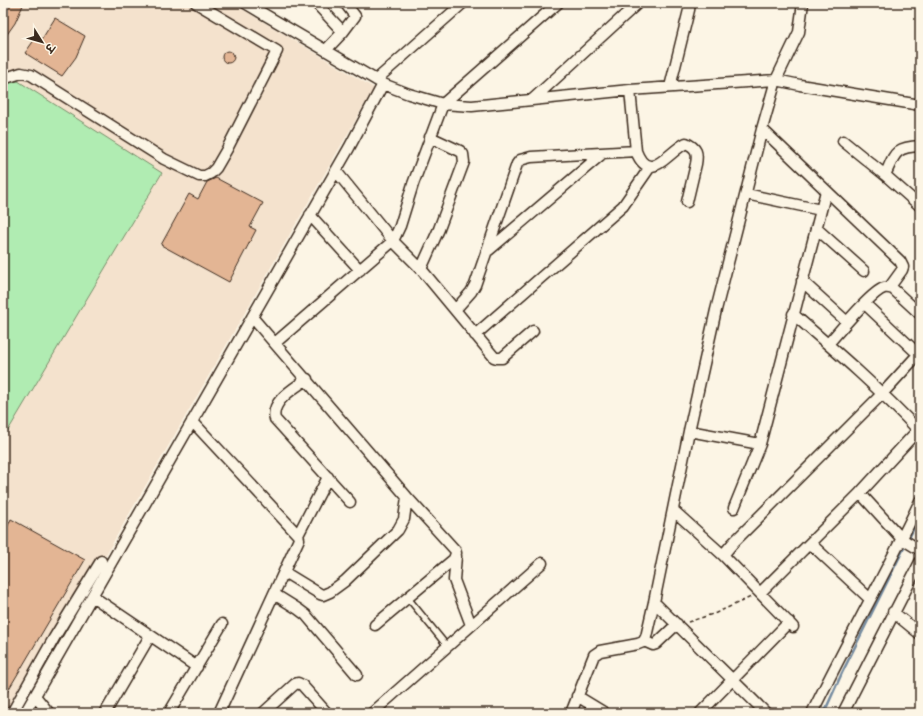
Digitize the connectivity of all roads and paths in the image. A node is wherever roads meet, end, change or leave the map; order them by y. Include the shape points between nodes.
1 (196, 3) edge
2 (245, 3) edge
3 (318, 3) edge
4 (345, 3) edge
5 (463, 3) edge
6 (558, 3) edge
7 (638, 3) edge
8 (690, 3) edge
9 (803, 3) edge
10 (342, 32) junction
11 (326, 50) junction
12 (3, 78) edge
13 (776, 80) junction
14 (380, 82) junction
15 (670, 87) junction
16 (630, 90) junction
17 (532, 100) junction
18 (443, 104) junction
19 (920, 105) edge
20 (762, 129) junction
21 (430, 137) junction
22 (843, 141) dead end
23 (920, 146) edge
24 (636, 151) junction
25 (603, 153) junction
26 (650, 167) junction
27 (336, 171) junction
28 (885, 175) junction
29 (826, 191) junction
30 (746, 194) junction
31 (687, 202) dead end
32 (920, 206) edge
33 (821, 210) junction
34 (310, 215) junction
35 (816, 228) junction
36 (393, 241) junction
37 (488, 251) junction
38 (421, 269) junction
39 (360, 270) junction
40 (864, 271) dead end
41 (802, 281) junction
42 (889, 288) junction
43 (865, 304) junction
44 (455, 310) junction
45 (793, 314) junction
46 (920, 314) edge
47 (252, 316) junction
48 (847, 322) junction
49 (534, 331) dead end
50 (475, 335) junction
51 (275, 343) junction
52 (828, 344) junction
53 (919, 358) edge
54 (307, 379) junction
55 (882, 394) junction
56 (192, 421) junction
57 (689, 430) junction
58 (919, 431) edge
59 (760, 444) junction
60 (328, 477) junction
61 (860, 493) junction
62 (407, 497) junction
63 (920, 501) edge
64 (350, 502) dead end
65 (734, 508) dead end
66 (673, 510) junction
67 (298, 535) junction
68 (903, 540) junction
69 (810, 543) junction
70 (918, 549) edge
71 (723, 555) junction
72 (456, 556) junction
73 (101, 561) dead end
74 (542, 562) dead end
75 (920, 562) edge
76 (284, 572) junction
77 (760, 593) junction
78 (274, 594) junction
79 (92, 596) junction
80 (408, 598) junction
81 (870, 599) junction
82 (654, 602) junction
83 (893, 612) junction
84 (222, 624) dead end
85 (677, 624) junction
86 (375, 625) dead end
87 (471, 625) junction
88 (920, 634) edge
89 (150, 636) junction
90 (644, 641) junction
91 (447, 646) junction
92 (197, 667) junction
93 (358, 675) dead end
94 (732, 680) junction
95 (35, 696) junction
96 (577, 696) junction
97 (107, 712) edge
98 (12, 713) edge
99 (25, 713) edge
100 (49, 713) edge
101 (168, 713) edge
102 (219, 713) edge
103 (262, 713) edge
104 (327, 713) edge
105 (372, 713) edge
106 (571, 713) edge
107 (605, 713) edge
108 (700, 713) edge
109 (766, 713) edge
110 (812, 713) edge
111 (843, 713) edge

1 - 12 street via 277,51 227,149 216,168 208,175 199,176 164,159 31,75 22,73
2 - 11 street
3 - 10 street
4 - 10 street via 355,16
5 - 14 street
6 - 18 street
7 - 17 street
8 - 15 street
9 - 13 street via 798,32
10 - 11 street
11 - 14 street
13 - 15 street
13 - 19 street
13 - 20 street
14 - 18 street
14 - 27 street
15 - 16 street
16 - 17 street
16 - 24 street
17 - 18 street via 472,106
18 - 21 street
20 - 29 street
20 - 30 street
21 - 36 street
21 - 38 street via 463,154 464,162 440,229
22 - 28 street
23 - 28 street via 900,149
24 - 25 street
24 - 26 street via 642,161
25 - 37 street
25 - 37 street via 530,157 520,160
26 - 31 street via 661,163 683,144 693,146 697,159
26 - 50 street via 623,206
27 - 34 street
27 - 36 street
28 - 32 street
29 - 33 street
29 - 42 street via 902,264 902,270
30 - 33 street
30 - 57 street
33 - 35 street
34 - 39 street
34 - 47 street
35 - 40 street
35 - 41 street
36 - 38 street
36 - 39 street
37 - 44 street via 474,289
38 - 44 street
39 - 51 street
41 - 45 street
41 - 48 street
42 - 43 street via 876,292
42 - 46 street
43 - 48 street
43 - 53 street via 916,352
44 - 50 street
45 - 52 street
45 - 59 street
47 - 51 street
47 - 56 street
48 - 52 street
49 - 50 street via 500,358 494,356
51 - 54 street
52 - 55 street
53 - 55 street via 914,360
54 - 60 street via 278,404 275,419
54 - 62 street
55 - 58 street
55 - 71 street
56 - 67 street
56 - 79 street
57 - 59 street
57 - 66 street
58 - 61 street
59 - 65 street
60 - 64 street
60 - 67 street
61 - 68 street
61 - 69 street
62 - 72 street via 453,546
62 - 76 street via 404,519 398,530 330,592 320,594
63 - 68 street
66 - 71 street
66 - 82 street
67 - 76 street via 298,544
68 - 70 street
68 - 81 street
69 - 77 street
69 - 81 street
71 - 77 street
72 - 80 street
72 - 87 street via 454,580
73 - 98 street
74 - 87 street
75 - 83 street
76 - 78 street
77 - 85 path via 716,613
77 - 94 street via 791,625
78 - 93 street via 306,615
78 - 102 street
79 - 89 street
79 - 95 street
80 - 86 street
80 - 91 lane
81 - 110 street
82 - 85 street
82 - 90 street
83 - 88 street
83 - 111 street
84 - 92 street
85 - 90 street via 656,644
85 - 94 street
87 - 91 street
89 - 92 street
89 - 97 street
90 - 96 street via 600,651 594,656
91 - 105 street
92 - 101 street
94 - 108 street
94 - 109 street
95 - 99 street
95 - 100 street
96 - 106 street
96 - 107 street
103 - 104 street via 298,683

